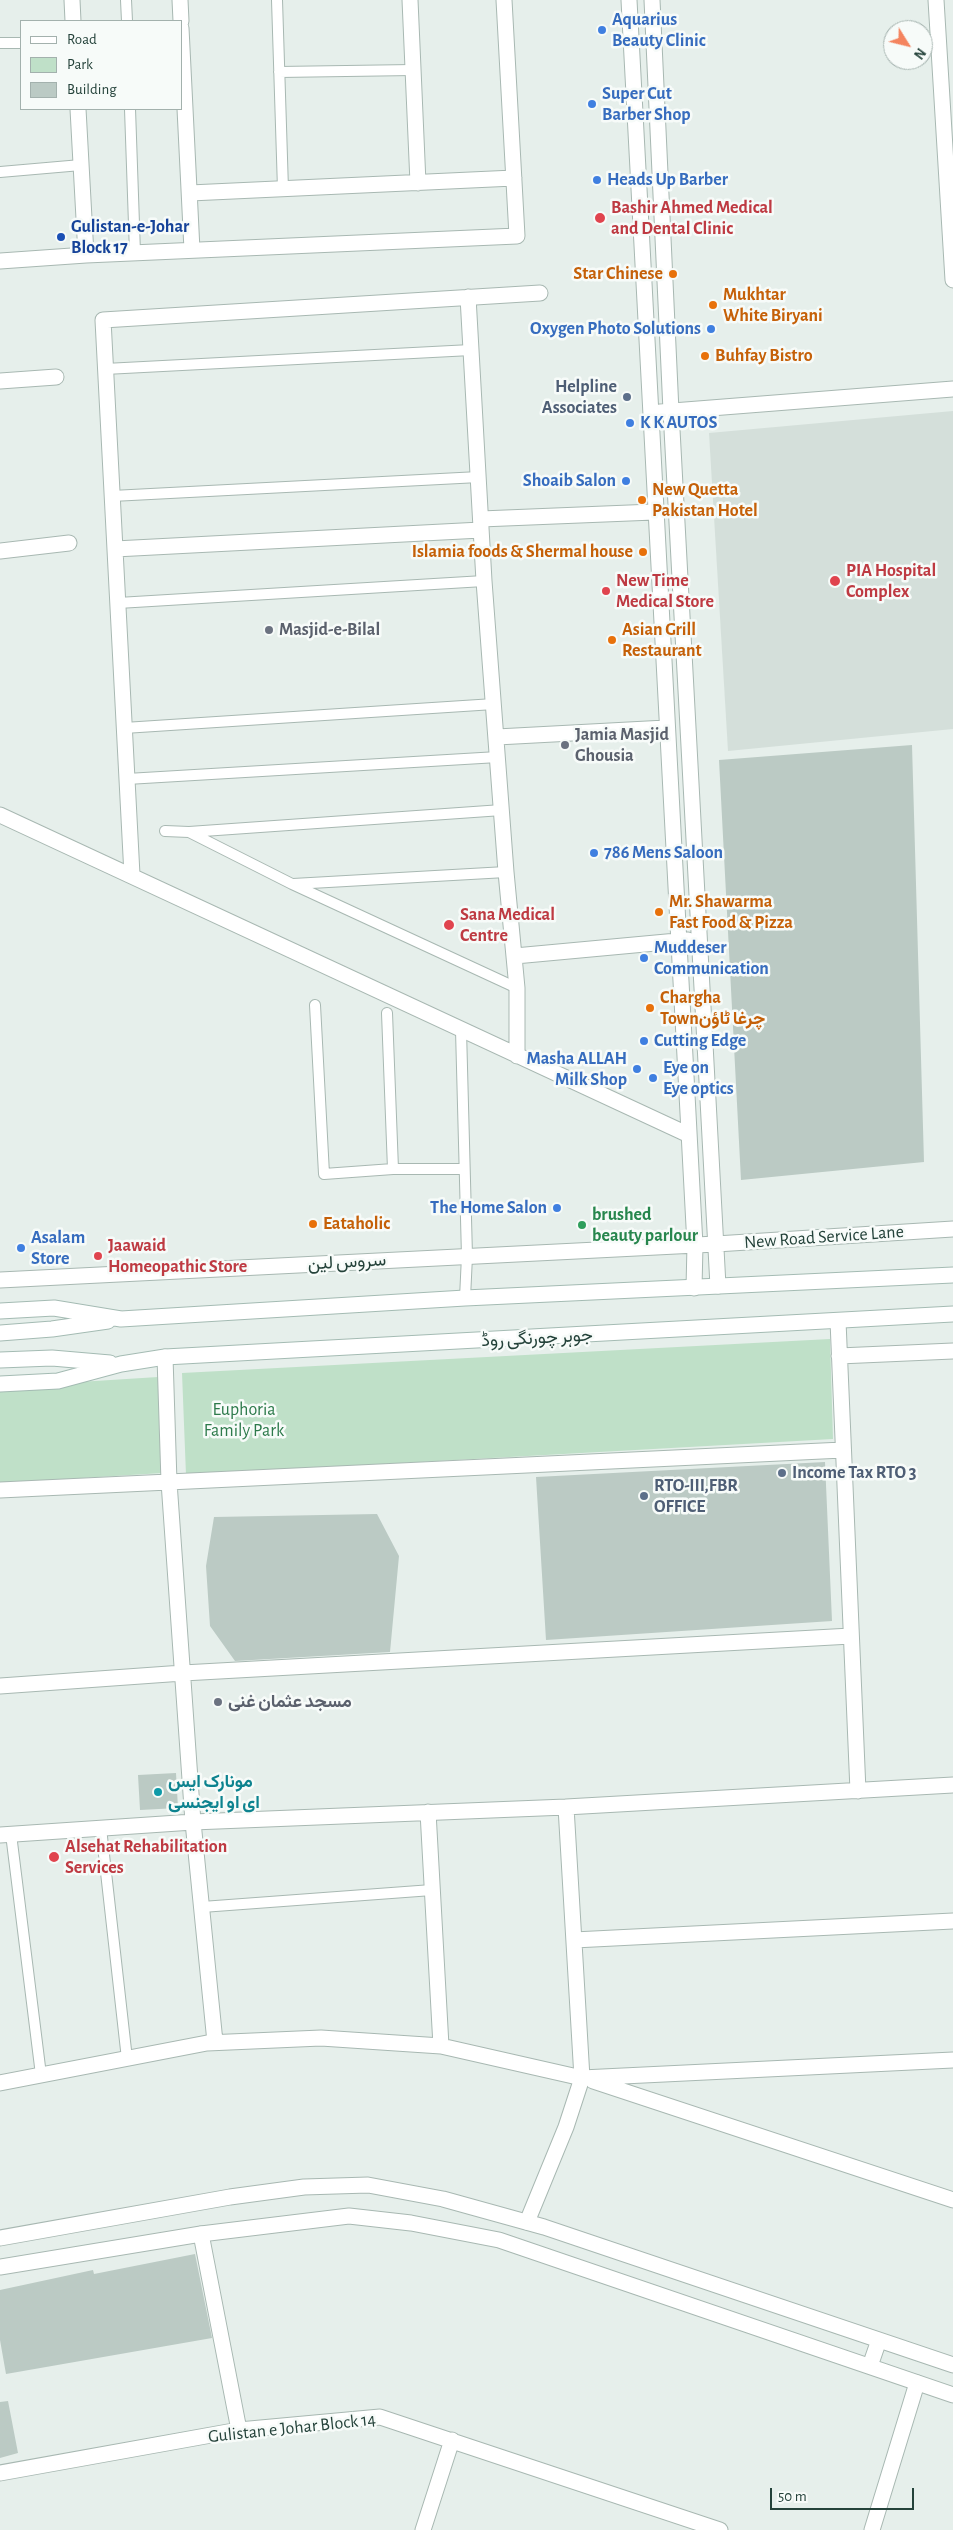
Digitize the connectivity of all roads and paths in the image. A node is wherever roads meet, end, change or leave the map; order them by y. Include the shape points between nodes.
1 (72, 0) edge
2 (126, 0) edge
3 (180, 0) edge
4 (277, 0) edge
5 (410, 0) edge
6 (504, 0) edge
7 (629, 0) edge
8 (652, 0) edge
9 (936, 0) edge
10 (73, 20) edge
11 (127, 20) edge
12 (181, 20) edge
13 (0, 43) edge
14 (20, 43) edge
15 (182, 46) edge
16 (413, 70) junction
17 (279, 72) junction
18 (78, 110) edge
19 (130, 110) edge
20 (81, 165) junction
21 (0, 172) edge
22 (514, 178) junction
23 (418, 182) junction
24 (283, 189) junction
25 (190, 193) junction
26 (192, 250) junction
27 (135, 253) junction
28 (86, 255) junction
29 (0, 261) edge
30 (953, 280) edge
31 (540, 293) dead end
32 (468, 297) junction
33 (471, 350) junction
34 (106, 369) junction
35 (56, 377) dead end
36 (0, 381) edge
37 (953, 389) edge
38 (671, 411) junction
39 (649, 413) junction
40 (479, 477) junction
41 (112, 496) junction
42 (654, 512) junction
43 (481, 525) junction
44 (69, 544) dead end
45 (115, 549) junction
46 (0, 551) edge
47 (484, 581) junction
48 (118, 603) junction
49 (494, 704) junction
50 (124, 728) junction
51 (666, 728) junction
52 (497, 737) junction
53 (498, 756) junction
54 (127, 779) junction
55 (502, 810) junction
56 (0, 815) edge
57 (165, 831) dead end
58 (189, 832) junction
59 (506, 872) junction
60 (132, 875) junction
61 (292, 884) junction
62 (699, 938) junction
63 (678, 942) junction
64 (515, 956) junction
65 (518, 988) junction
66 (315, 1005) dead end
67 (387, 1013) dead end
68 (461, 1030) junction
69 (517, 1056) junction
70 (689, 1135) junction
71 (393, 1169) junction
72 (464, 1169) junction
73 (953, 1229) edge
74 (716, 1244) junction
75 (695, 1245) junction
76 (466, 1256) junction
77 (953, 1275) edge
78 (0, 1280) edge
79 (718, 1286) junction
80 (694, 1288) junction
81 (465, 1298) junction
82 (0, 1311) edge
83 (953, 1314) edge
84 (121, 1319) junction
85 (838, 1321) junction
86 (0, 1333) edge
87 (953, 1351) edge
88 (839, 1356) junction
89 (165, 1357) junction
90 (0, 1360) edge
91 (121, 1364) junction
92 (0, 1384) edge
93 (843, 1450) junction
94 (169, 1482) junction
95 (0, 1490) edge
96 (851, 1636) junction
97 (182, 1673) junction
98 (0, 1686) edge
99 (953, 1785) edge
100 (858, 1791) junction
101 (566, 1807) junction
102 (428, 1812) junction
103 (193, 1822) junction
104 (101, 1828) junction
105 (5, 1834) edge
106 (432, 1890) junction
107 (202, 1907) junction
108 (953, 1920) edge
109 (574, 1940) junction
110 (215, 2042) junction
111 (441, 2046) junction
112 (127, 2059) junction
113 (953, 2060) edge
114 (42, 2075) junction
115 (582, 2078) junction
116 (0, 2083) edge
117 (953, 2200) edge
118 (527, 2222) junction
119 (201, 2234) junction
120 (0, 2238) edge
121 (0, 2267) edge
122 (879, 2340) junction
123 (953, 2364) edge
124 (870, 2366) junction
125 (917, 2383) junction
126 (953, 2395) edge
127 (239, 2430) junction
128 (452, 2440) junction
129 (0, 2473) edge
130 (425, 2530) edge
131 (720, 2530) edge
132 (872, 2530) edge

1 - 10 street
2 - 11 lane
3 - 12 street
4 - 17 lane
5 - 16 street
6 - 22 street
7 - 39 street
8 - 38 street
9 - 30 street
13 - 14 lane
15 - 25 street
16 - 17 lane
16 - 23 street
17 - 24 lane
18 - 20 street
19 - 27 lane
20 - 21 lane
20 - 28 street
22 - 23 street
22 - 26 street via 517,236
23 - 24 street
24 - 25 street
25 - 26 street
26 - 27 street
27 - 28 street
28 - 29 street
31 - 32 street
32 - 33 street
32 - 34 street via 103,320
33 - 34 lane
33 - 40 street
34 - 41 street
35 - 36 street
37 - 38 street
38 - 39 street
38 - 62 street
39 - 42 street
40 - 41 lane
40 - 43 street
41 - 45 street
42 - 43 street
42 - 51 street
43 - 45 street
43 - 47 street
44 - 46 street
45 - 48 street
47 - 48 lane
47 - 49 street
48 - 50 street
49 - 50 lane
49 - 52 street
50 - 54 street
51 - 52 street
51 - 63 street
52 - 53 street
53 - 54 lane
53 - 55 street
54 - 60 street
55 - 58 lane
55 - 59 street
56 - 60 street
57 - 58 lane
58 - 61 lane
59 - 61 lane
59 - 64 street
60 - 68 street
61 - 65 lane
62 - 63 street
62 - 74 street
63 - 64 street
63 - 70 street
64 - 65 street
65 - 69 street
66 - 71 lane via 324,1174
67 - 71 lane
68 - 69 street
68 - 72 lane
69 - 70 street
70 - 75 street
71 - 72 lane
72 - 76 lane
73 - 74 street, New Road Service Lane
74 - 75 street, New Road Service Lane
74 - 79 street
75 - 76 street, سروس لین
75 - 80 street
76 - 78 street, سروس لین
76 - 81 lane
77 - 79 street
79 - 80 street
80 - 81 street
81 - 84 street
82 - 84 street via 54,1308
83 - 85 street, جوہر چورنگی روڈ
84 - 86 street via 52,1330
85 - 88 street
85 - 89 street, جوہر چورنگی روڈ
87 - 88 street
88 - 93 street
89 - 91 street, جوہر چورنگی روڈ
89 - 94 street
90 - 91 street, جوہر چورنگی روڈ via 52,1358
91 - 92 street, جوہر چورنگی روڈ via 58,1381
93 - 94 street
93 - 96 street
94 - 95 street
94 - 97 street
96 - 97 street
96 - 100 street
97 - 98 street
97 - 103 street
99 - 100 street
100 - 101 street
101 - 102 street
101 - 109 street
102 - 103 street
102 - 106 street
103 - 104 street
103 - 107 street
104 - 105 street
104 - 112 lane
105 - 114 lane
106 - 107 lane
106 - 111 street
107 - 110 street
108 - 109 street
109 - 115 street
110 - 111 street via 321,2038
110 - 112 street
111 - 115 street
112 - 114 street
113 - 115 street
114 - 116 street
115 - 117 street
115 - 118 street via 566,2127
118 - 120 street via 444,2199 368,2185 304,2187 230,2197
118 - 122 street
119 - 121 street
119 - 124 street via 349,2216 411,2223 499,2240
119 - 127 street
122 - 123 street
122 - 124 street
124 - 125 street
125 - 126 street
125 - 132 street
127 - 128 street, Gulistan e Johar Block 14 via 380,2417
127 - 129 street, Gulistan e Johar Block 14
128 - 130 street
128 - 131 street, Gulistan e Johar Block 14

